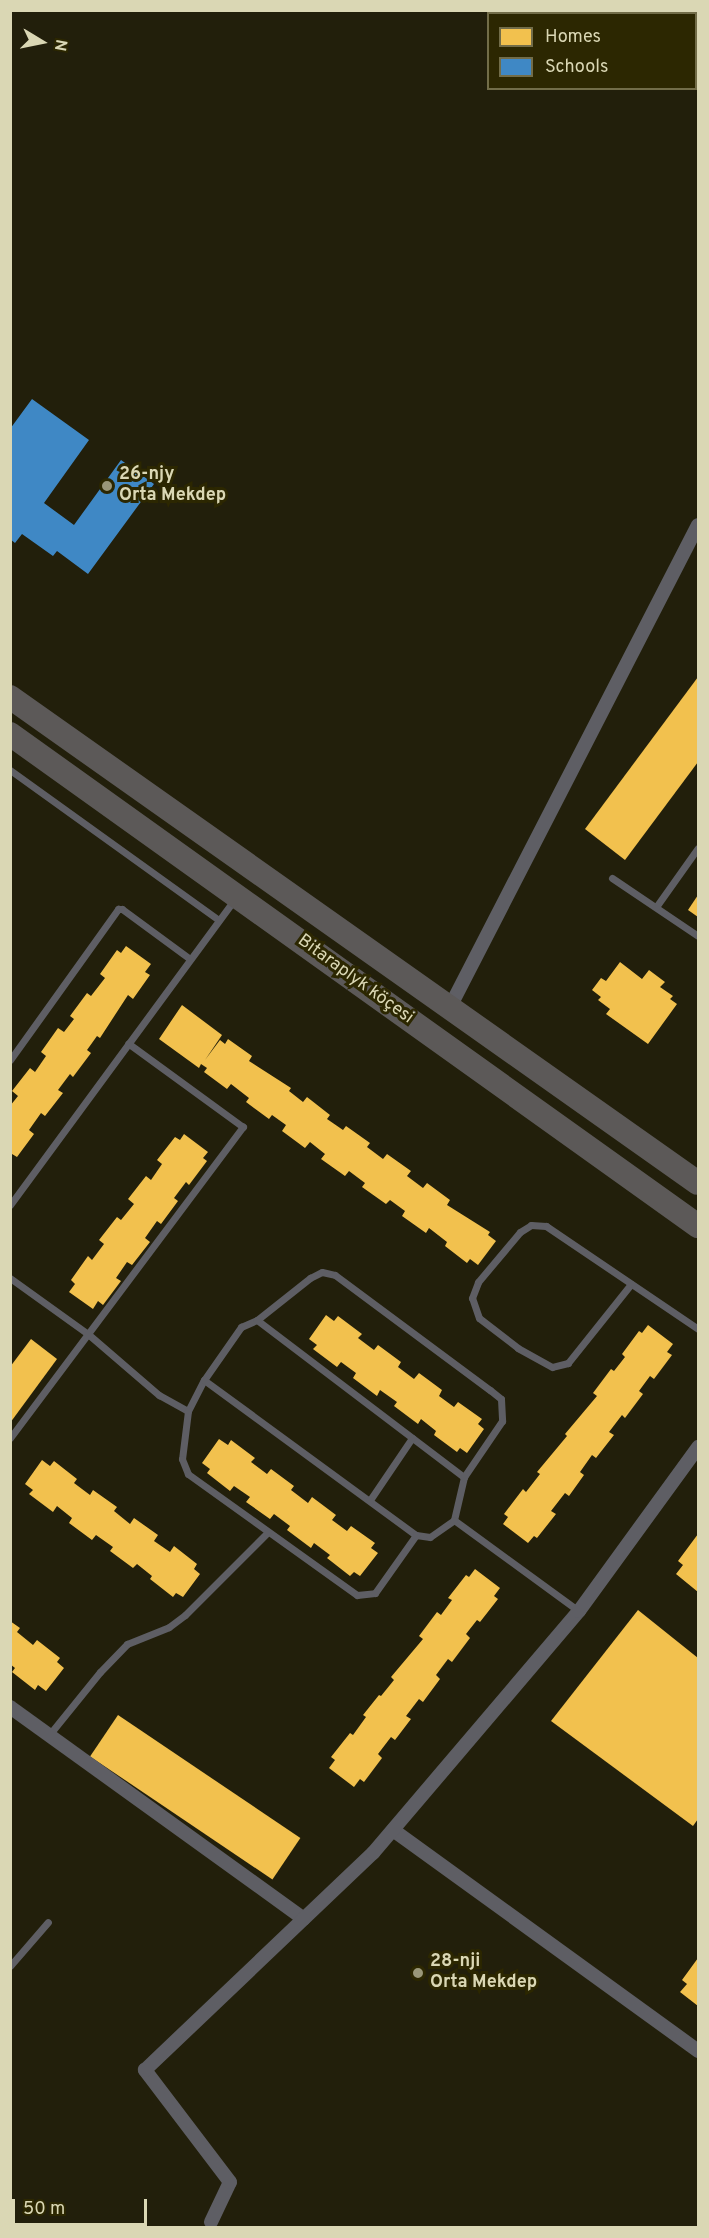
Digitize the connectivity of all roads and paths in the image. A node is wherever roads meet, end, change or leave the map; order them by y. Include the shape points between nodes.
1 (699, 525) edge
2 (10, 697) edge
3 (10, 734) edge
4 (10, 770) edge
5 (699, 848) edge
6 (612, 878) dead end
7 (237, 895) junction
8 (656, 907) junction
9 (219, 920) junction
10 (699, 936) edge
11 (190, 959) junction
12 (450, 1008) junction
13 (128, 1043) junction
14 (10, 1060) edge
15 (699, 1183) edge
16 (10, 1205) edge
17 (699, 1226) edge
18 (10, 1278) edge
19 (631, 1284) junction
20 (257, 1320) junction
21 (699, 1329) edge
22 (88, 1334) junction
23 (204, 1380) junction
24 (188, 1411) junction
25 (10, 1438) edge
26 (412, 1438) junction
27 (699, 1447) edge
28 (464, 1477) junction
29 (370, 1500) junction
30 (454, 1520) junction
31 (268, 1532) junction
32 (416, 1535) junction
33 (579, 1611) junction
34 (10, 1707) edge
35 (49, 1735) junction
36 (393, 1830) junction
37 (304, 1919) junction
38 (48, 1922) dead end
39 (10, 1966) edge
40 (698, 2050) edge
41 (207, 2225) edge

1 - 12 street
2 - 12 highway, Bitaraplyk köçesi
3 - 7 highway, Bitaraplyk köçesi
4 - 9 lane
5 - 8 lane
6 - 8 lane
7 - 9 lane
7 - 17 highway, Bitaraplyk köçesi
8 - 10 lane
9 - 11 lane
11 - 13 lane
11 - 14 lane via 118,909
12 - 15 highway, Bitaraplyk köçesi
13 - 16 lane
13 - 22 lane via 243,1127
18 - 22 lane
19 - 19 lane via 568,1363 552,1367 518,1348 479,1318 472,1298 478,1282 520,1232 531,1225 546,1226
19 - 21 lane
20 - 23 lane via 241,1327
20 - 26 lane
20 - 28 lane via 310,1278 322,1272 335,1275 490,1390 501,1399 502,1421
22 - 24 lane via 159,1395
22 - 25 lane
23 - 24 lane
23 - 29 lane
24 - 31 lane via 182,1450 188,1474
26 - 28 lane
26 - 29 lane
27 - 33 street
28 - 30 lane
29 - 32 lane
30 - 32 lane via 430,1537
30 - 33 lane
31 - 32 lane via 357,1595 375,1593
31 - 35 lane via 185,1615 169,1627 127,1644
33 - 36 street
34 - 35 street
35 - 37 street
36 - 37 street
36 - 40 street
37 - 41 street via 145,2070 230,2182
38 - 39 lane

